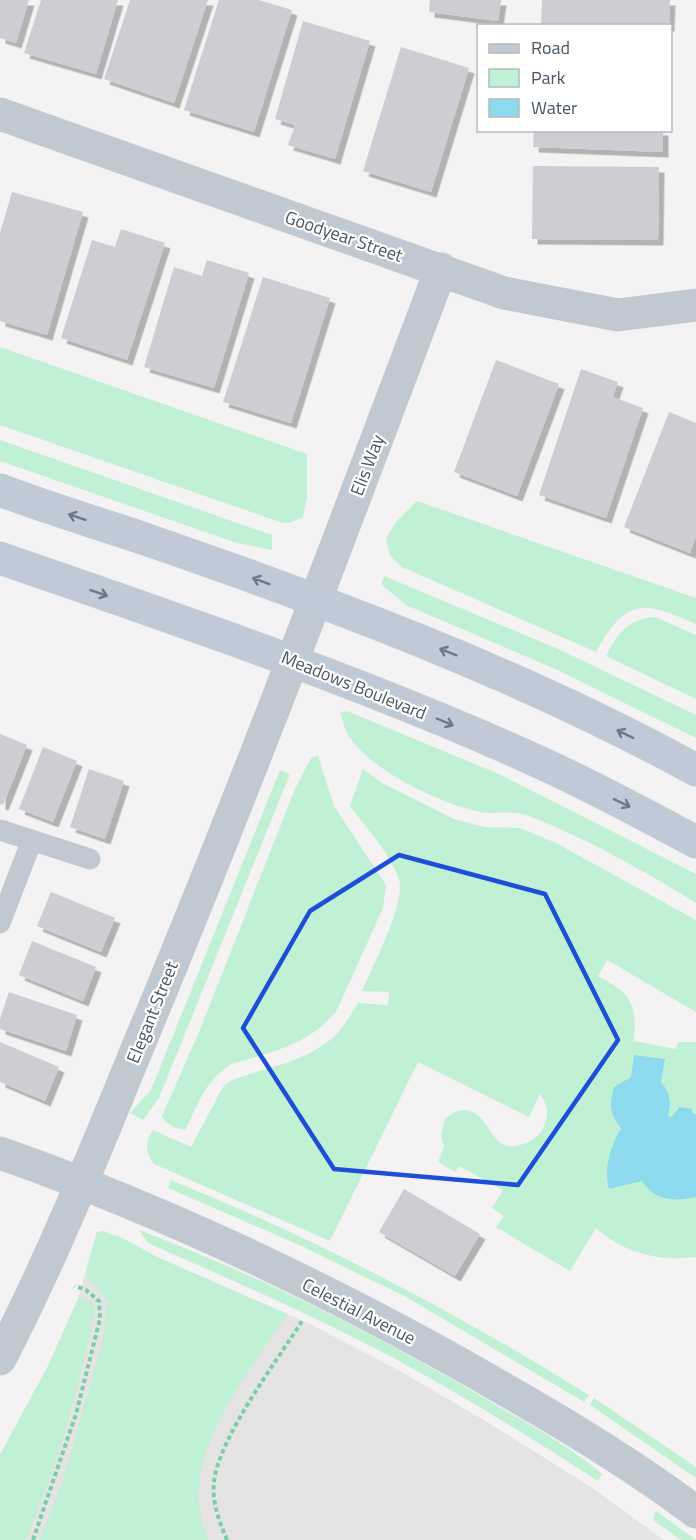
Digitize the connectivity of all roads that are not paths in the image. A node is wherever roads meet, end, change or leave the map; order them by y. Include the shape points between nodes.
1 (0, 114) edge
2 (441, 270) junction
3 (696, 305) edge
4 (0, 490) edge
5 (0, 558) edge
6 (316, 601) junction
7 (294, 661) junction
8 (696, 770) edge
9 (0, 830) edge
10 (32, 840) junction
11 (696, 842) edge
12 (90, 859) dead end
13 (0, 923) edge
14 (0, 1153) edge
15 (82, 1182) junction
16 (0, 1359) edge
17 (696, 1512) edge

1 - 2 street, Goodyear Street
2 - 3 street, Goodyear Street via 504,293 618,315
2 - 6 street, Elis Way
6 -> 4 main road
5 -> 7 main road, Meadows Boulevard
6 - 7 street, Elis Way
8 -> 6 main road via 478,665
7 -> 11 main road, Meadows Boulevard via 539,762
7 - 15 street, Elegant Street
9 - 10 lane
10 - 12 lane
10 - 13 lane
14 - 15 street, Celestial Avenue
15 - 16 street, Elegant Street
15 - 17 street, Celestial Avenue via 338,1297 523,1399

